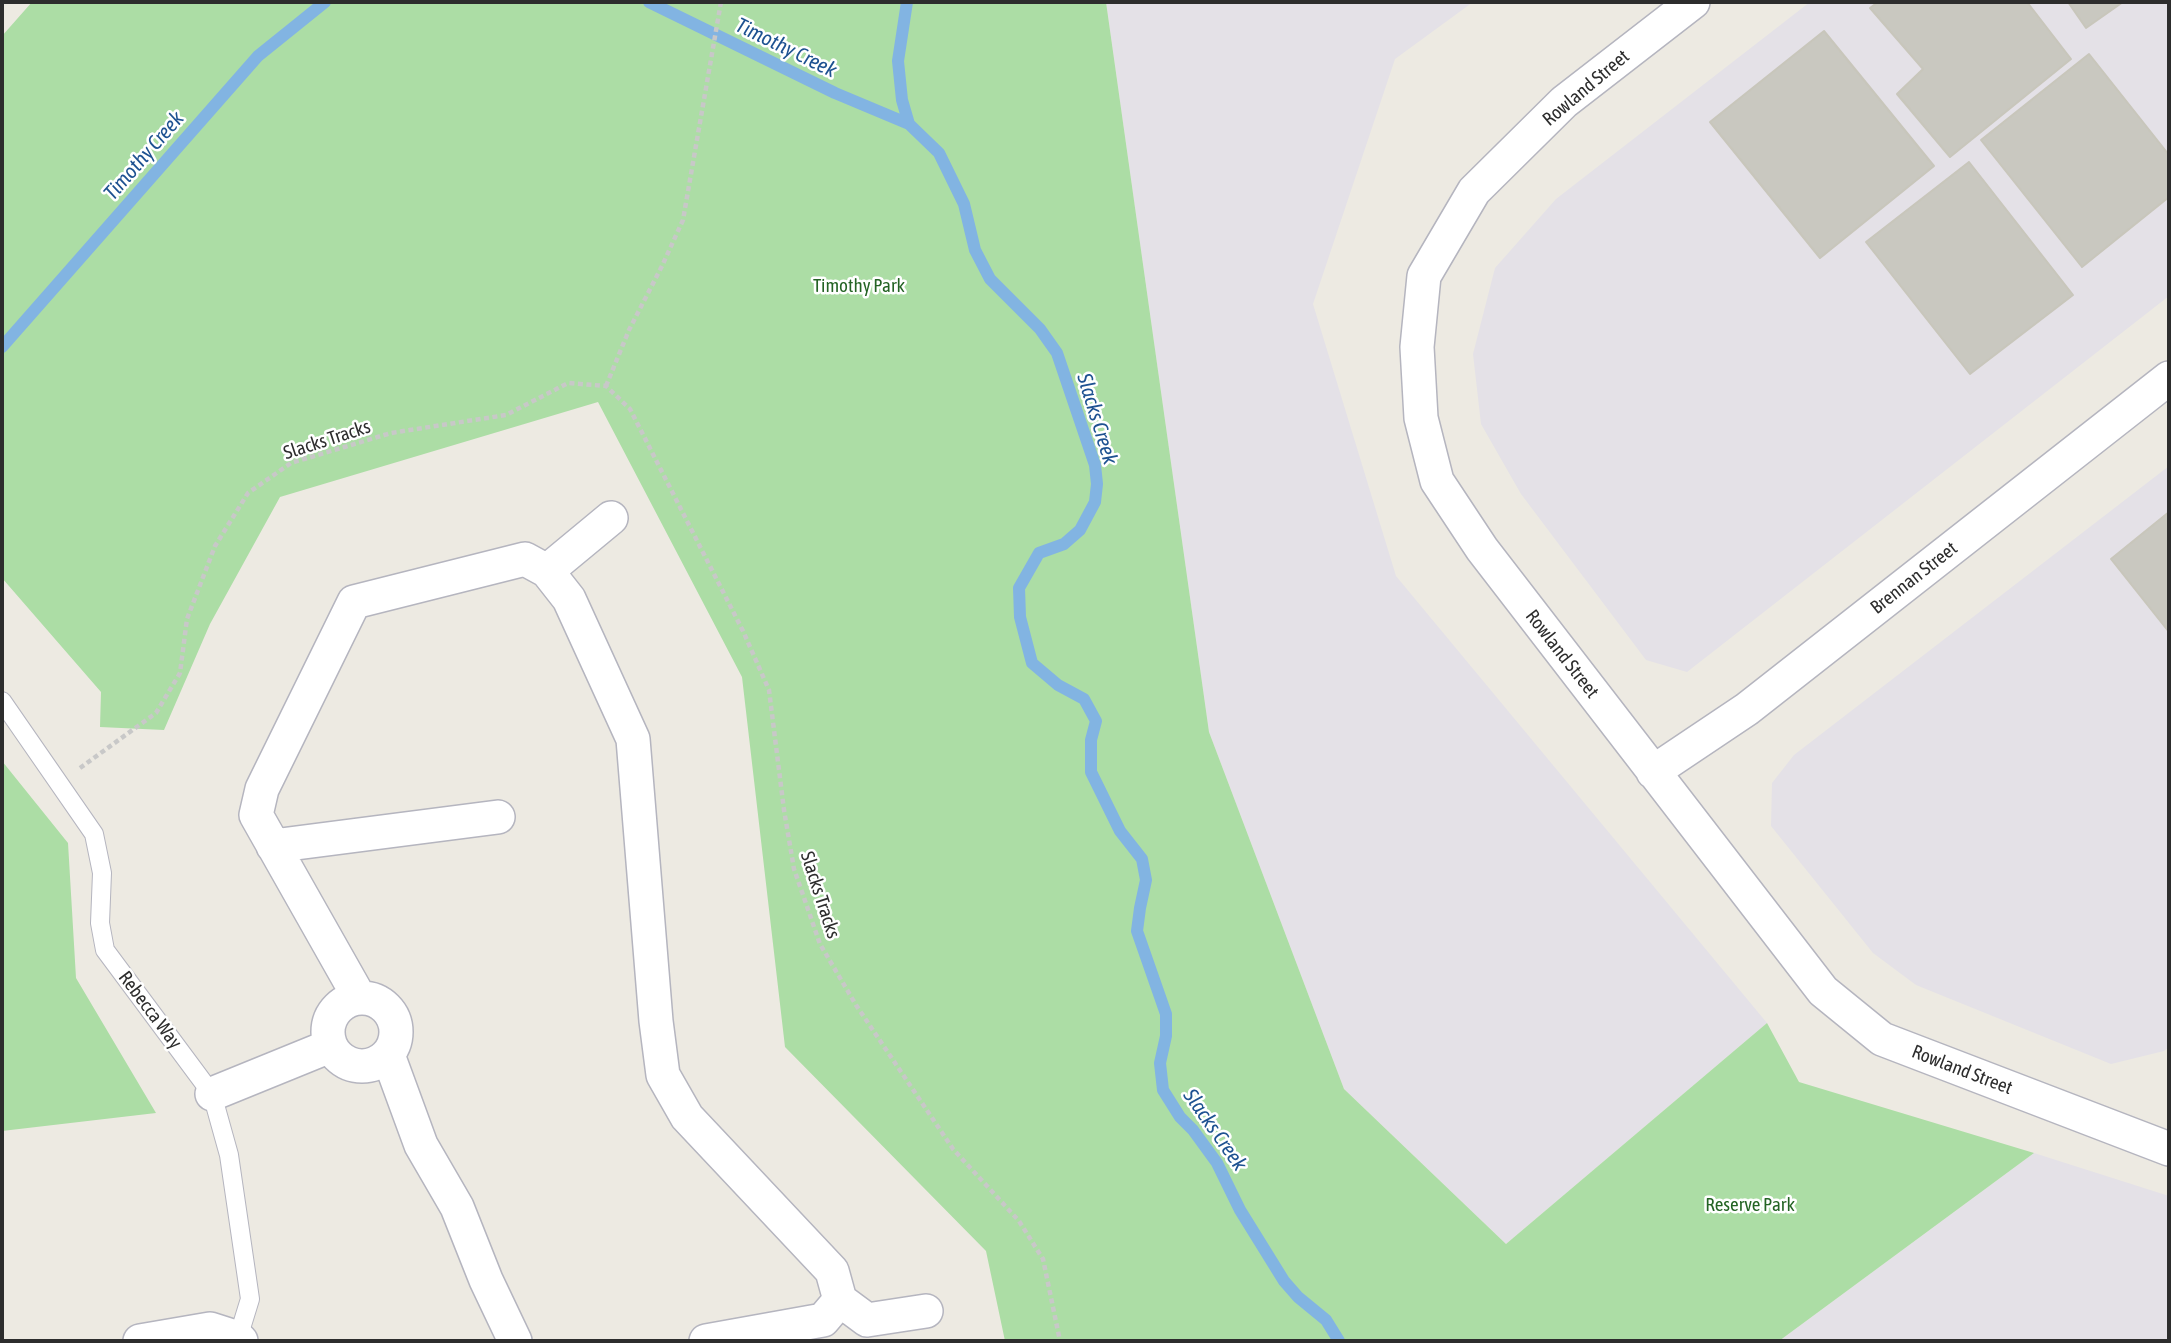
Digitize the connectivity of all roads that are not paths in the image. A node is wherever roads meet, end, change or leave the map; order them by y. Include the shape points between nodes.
1 (1693, 2) edge
2 (2169, 378) edge
3 (611, 518) dead end
4 (547, 572) junction
5 (2, 701) edge
6 (1653, 772) junction
7 (498, 817) dead end
8 (273, 846) junction
9 (359, 997) junction
10 (330, 1046) junction
11 (388, 1055) junction
12 (212, 1094) junction
13 (2169, 1149) edge
14 (840, 1300) junction
15 (926, 1311) dead end
16 (239, 1340) edge
17 (140, 1341) edge
18 (515, 1341) edge
19 (706, 1341) edge

1 - 6 street, Rowland Street via 1564,102 1474,191 1424,276 1418,347 1421,418 1437,481 1482,549
2 - 6 street, Brennan Street via 1747,709
3 - 4 street
4 - 8 street via 525,559 354,602 262,789 256,815
4 - 14 street via 569,599 633,739 663,1075 687,1117 832,1272
5 - 12 lane, Rebecca Way via 94,834 102,873 100,923 105,950
6 - 13 street, Rowland Street via 1823,991 1882,1038
7 - 8 street
8 - 9 street
9 - 10 street via 332,1014 327,1024
9 - 11 street via 382,1004 390,1012 395,1023 394,1045
10 - 11 street via 336,1056 356,1066 367,1066
10 - 12 street
11 - 18 street via 421,1145 457,1207
12 - 16 lane, Rebecca Way via 229,1155 250,1299
14 - 15 street via 867,1320
14 - 19 street via 824,1320
16 - 17 street via 210,1329

